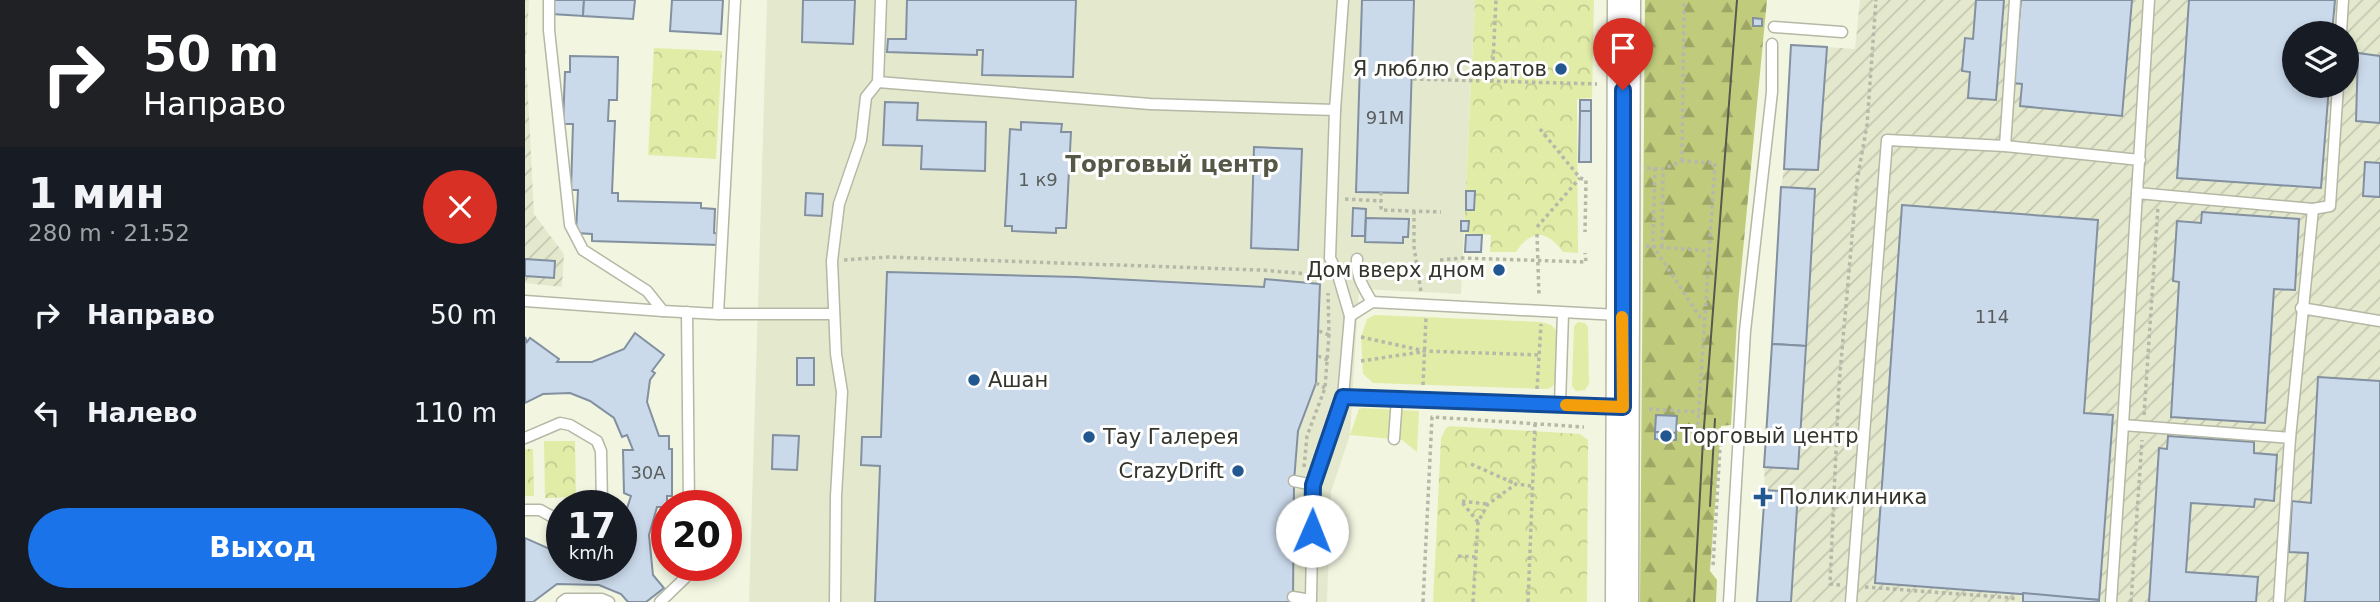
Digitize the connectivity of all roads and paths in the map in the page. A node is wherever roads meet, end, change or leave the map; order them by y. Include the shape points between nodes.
1 (549, 0) edge
2 (735, 0) edge
3 (881, 0) edge
4 (1343, 0) edge
5 (1496, 0) edge
6 (1624, 0) edge
7 (1684, 0) edge
8 (1876, 0) edge
9 (2015, 0) edge
10 (2149, 0) edge
11 (2343, 0) edge
12 (2342, 21) edge
13 (1774, 27) dead end
14 (1842, 32) dead end
15 (1772, 44) dead end
16 (1413, 79) dead end
17 (1492, 81) junction
18 (878, 82) junction
19 (1597, 84) dead end
20 (2337, 98) edge
21 (1335, 110) junction
22 (1539, 130) dead end
23 (2005, 146) junction
24 (2140, 160) junction
25 (1682, 161) junction
26 (1647, 168) dead end
27 (1655, 168) junction
28 (1663, 169) junction
29 (1580, 178) junction
30 (1381, 192) dead end
31 (2137, 193) junction
32 (2159, 195) junction
33 (1332, 199) junction
34 (1381, 201) junction
35 (2313, 209) junction
36 (1414, 211) junction
37 (1441, 212) dead end
38 (1538, 226) dead end
39 (1585, 232) dead end
40 (1537, 234) dead end
41 (1646, 246) dead end
42 (1653, 246) junction
43 (1662, 247) junction
44 (1709, 251) junction
45 (1585, 253) dead end
46 (1357, 259) dead end
47 (1440, 260) dead end
48 (832, 261) junction
49 (1538, 261) junction
50 (1338, 275) junction
51 (1421, 292) dead end
52 (1539, 297) dead end
53 (525, 300) edge
54 (1371, 302) junction
55 (2301, 307) junction
56 (663, 311) junction
57 (687, 312) junction
58 (1563, 313) junction
59 (718, 314) junction
60 (834, 314) junction
61 (1350, 316) junction
62 (1622, 316) junction
63 (1426, 317) dead end
64 (2380, 321) edge
65 (1541, 322) dead end
66 (1704, 322) junction
67 (1319, 331) dead end
68 (1329, 335) dead end
69 (1361, 337) dead end
70 (1425, 351) junction
71 (1539, 355) junction
72 (1318, 356) dead end
73 (1328, 360) dead end
74 (1361, 361) dead end
75 (1316, 383) dead end
76 (1423, 385) dead end
77 (1325, 388) dead end
78 (1537, 389) dead end
79 (1343, 397) junction
80 (1397, 398) junction
81 (1560, 404) junction
82 (1636, 408) junction
83 (1699, 412) junction
84 (1535, 424) junction
85 (2123, 425) junction
86 (1584, 427) dead end
87 (1698, 428) junction
88 (2143, 428) junction
89 (525, 438) edge
90 (2290, 438) junction
91 (1394, 439) dead end
92 (1697, 439) dead end
93 (1471, 464) dead end
94 (1294, 481) dead end
95 (1516, 484) junction
96 (1313, 485) junction
97 (1531, 486) junction
98 (602, 490) edge
99 (689, 490) edge
100 (1488, 504) junction
101 (525, 510) edge
102 (546, 513) edge
103 (1478, 522) junction
104 (1458, 556) dead end
105 (1476, 557) junction
106 (1713, 566) dead end
107 (682, 581) edge
108 (1852, 586) junction
109 (1293, 597) dead end
110 (562, 602) edge
111 (609, 602) edge
112 (660, 602) edge
113 (835, 602) edge
114 (1423, 602) edge
115 (1473, 602) edge
116 (1528, 602) edge
117 (1622, 602) edge
118 (1729, 602) edge
119 (1851, 602) edge
120 (2012, 602) edge
121 (2111, 602) edge
122 (2131, 602) edge
123 (2279, 602) edge

1 - 56 lane via 570,225 583,250 647,291
2 - 59 lane
3 - 18 lane
4 - 21 lane
5 - 17 path
6 - 62 main road
7 - 25 path
8 - 108 path via 1840,370 1830,584
9 - 23 lane
10 - 24 lane
11 - 12 lane
13 - 14 lane
15 - 118 lane via 1772,92 1745,331
16 - 17 path
17 - 19 path
18 - 21 lane via 1150,104
18 - 48 lane via 866,97 861,140 839,204
20 - 35 lane via 2330,206
21 - 33 lane
22 - 29 path
23 - 24 lane
23 - 108 lane via 1887,140
24 - 31 lane
25 - 28 path
25 - 44 path via 1715,163
26 - 27 path
27 - 28 path
27 - 42 path
28 - 43 path
29 - 38 path
29 - 39 path via 1586,180
30 - 34 path
31 - 32 lane
31 - 85 lane
32 - 35 lane
32 - 88 path
33 - 34 path
33 - 50 lane via 1330,258
34 - 36 path via 1381,210
35 - 55 lane
36 - 37 path
36 - 51 path
40 - 49 path
41 - 42 path
42 - 43 path
42 - 66 path
43 - 44 path
44 - 66 path
45 - 49 path via 1586,262
46 - 54 lane via 1360,283
47 - 49 path
48 - 50 path via 888,257
48 - 60 lane
49 - 52 path
50 - 61 lane
53 - 56 lane
54 - 58 lane
54 - 61 lane
55 - 64 lane
55 - 90 lane
56 - 57 lane
57 - 59 lane
57 - 99 lane
58 - 62 lane
58 - 81 lane
59 - 60 lane
60 - 113 lane via 842,392
61 - 79 lane
62 - 82 main road
63 - 70 path
65 - 71 path
66 - 83 path
67 - 68 path
69 - 70 path
70 - 71 path
70 - 74 path
70 - 76 path
71 - 78 path
72 - 73 path
75 - 77 path
79 - 80 lane
79 - 96 lane
80 - 81 lane
80 - 91 lane
81 - 82 lane
82 - 83 path
82 - 117 main road
83 - 87 path
84 - 86 path
84 - 97 path
84 - 114 path via 1432,417
85 - 88 lane
85 - 121 lane
87 - 92 path
87 - 106 path via 1721,431
88 - 90 lane
88 - 122 path
89 - 98 lane via 559,423 597,441
90 - 123 lane
93 - 95 path
94 - 96 lane
95 - 97 path
95 - 100 path
96 - 109 lane via 1311,600
97 - 116 path
100 - 103 path
100 - 103 path via 1461,501
101 - 102 lane
103 - 105 path
104 - 105 path
105 - 115 path
107 - 112 lane
108 - 119 lane
108 - 120 path via 2013,598
110 - 111 lane

